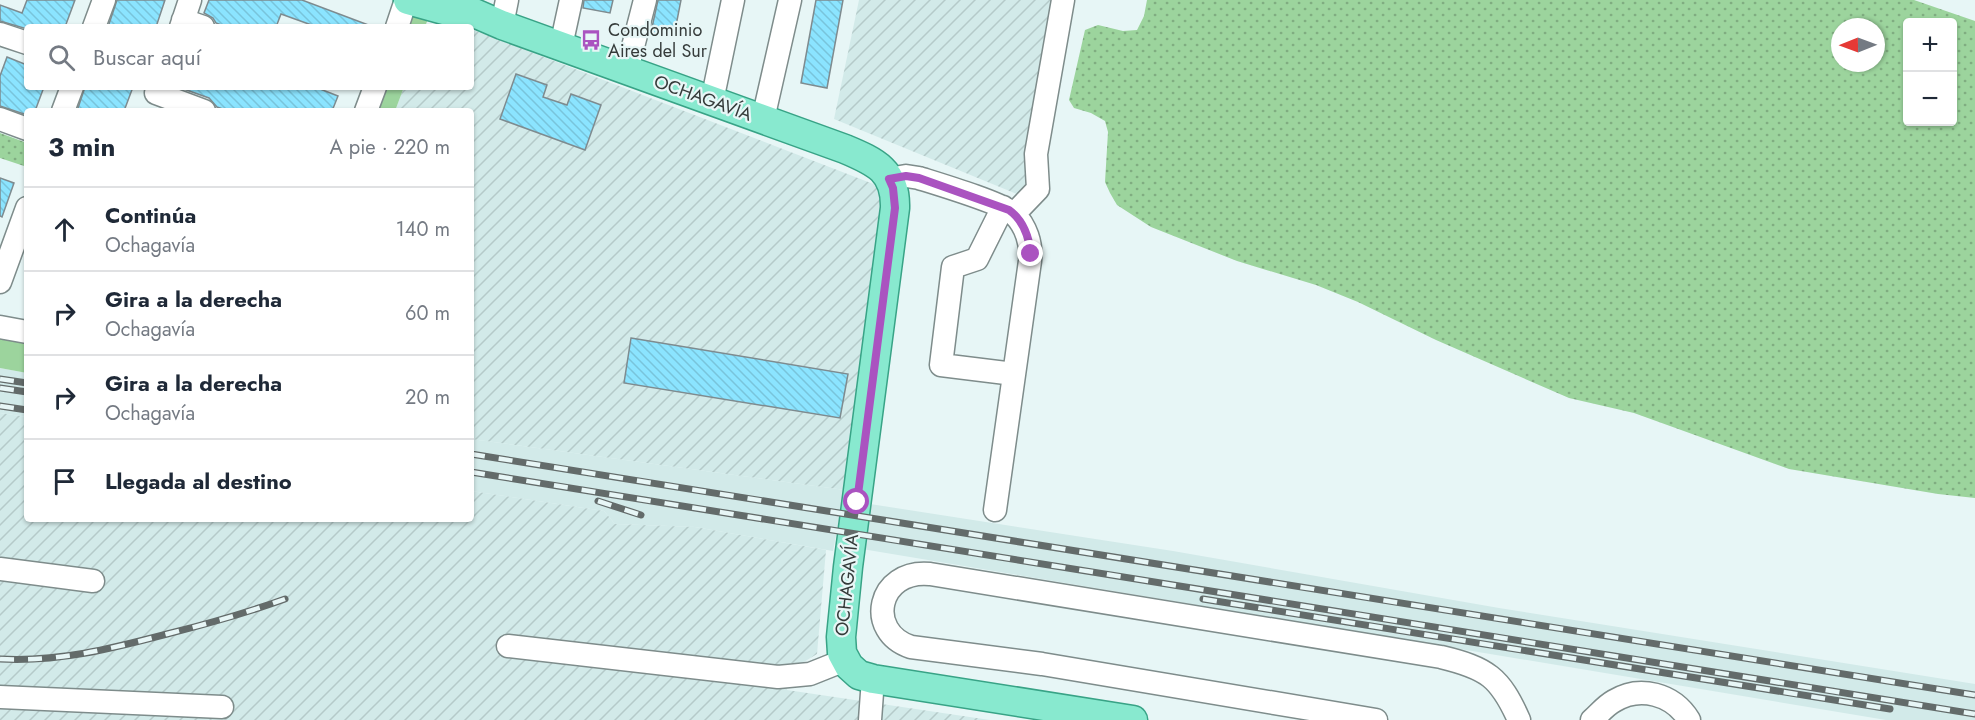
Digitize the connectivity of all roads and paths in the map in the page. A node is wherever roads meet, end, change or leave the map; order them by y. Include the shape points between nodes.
1 (104, 0) edge
2 (407, 0) edge
3 (444, 0) edge
4 (571, 0) edge
5 (645, 0) edge
6 (733, 0) edge
7 (790, 0) edge
8 (1063, 0) edge
9 (505, 13) edge
10 (95, 24) edge
11 (398, 24) edge
12 (0, 34) edge
13 (24, 42) edge
14 (561, 46) junction
15 (627, 70) junction
16 (71, 90) edge
17 (155, 97) edge
18 (712, 101) junction
19 (64, 108) edge
20 (194, 108) edge
21 (0, 119) edge
22 (763, 119) junction
23 (24, 128) edge
24 (889, 179) junction
25 (1008, 211) junction
26 (24, 216) edge
27 (0, 282) edge
28 (0, 327) edge
29 (24, 331) edge
30 (1014, 374) junction
31 (995, 510) dead end
32 (0, 569) edge
33 (93, 581) dead end
34 (508, 645) dead end
35 (845, 660) junction
36 (873, 679) junction
37 (0, 697) edge
38 (222, 706) dead end
39 (1095, 717) edge
40 (870, 720) edge
41 (1133, 720) edge
42 (1376, 720) edge
43 (1519, 720) edge
44 (1592, 720) edge
45 (1689, 720) edge

1 - 10 street
2 - 9 main road
2 - 11 street
3 - 9 main road, OCHAGAVÍA
4 - 14 street
5 - 15 street
6 - 18 street
7 - 22 street
8 - 25 street via 1036,154 1038,189
9 - 14 main road, OCHAGAVÍA
12 - 13 street
14 - 15 main road, OCHAGAVÍA
15 - 18 main road, OCHAGAVÍA
16 - 19 street
17 - 20 street
18 - 22 main road, OCHAGAVÍA
21 - 23 street
22 - 24 main road, OCHAGAVÍA via 871,160
24 - 25 street via 919,178
24 - 35 main road, OCHAGAVÍA via 895,208 841,637
25 - 30 street via 1026,232 1031,254
25 - 30 street via 977,259 953,267 941,365
26 - 27 street
28 - 29 street
30 - 31 street
32 - 33 street
34 - 35 street via 778,677 810,674
35 - 36 main road, OCHAGAVÍA via 859,675
36 - 39 main road, OCHAGAVÍA
36 - 40 street
37 - 38 street
39 - 41 main road, OCHAGAVÍA
42 - 43 street via 1042,664 911,647 888,630 883,614 885,597 888,589 902,578 930,574 1441,657 1486,672 1502,687
44 - 45 street via 1614,701 1642,693 1670,701

